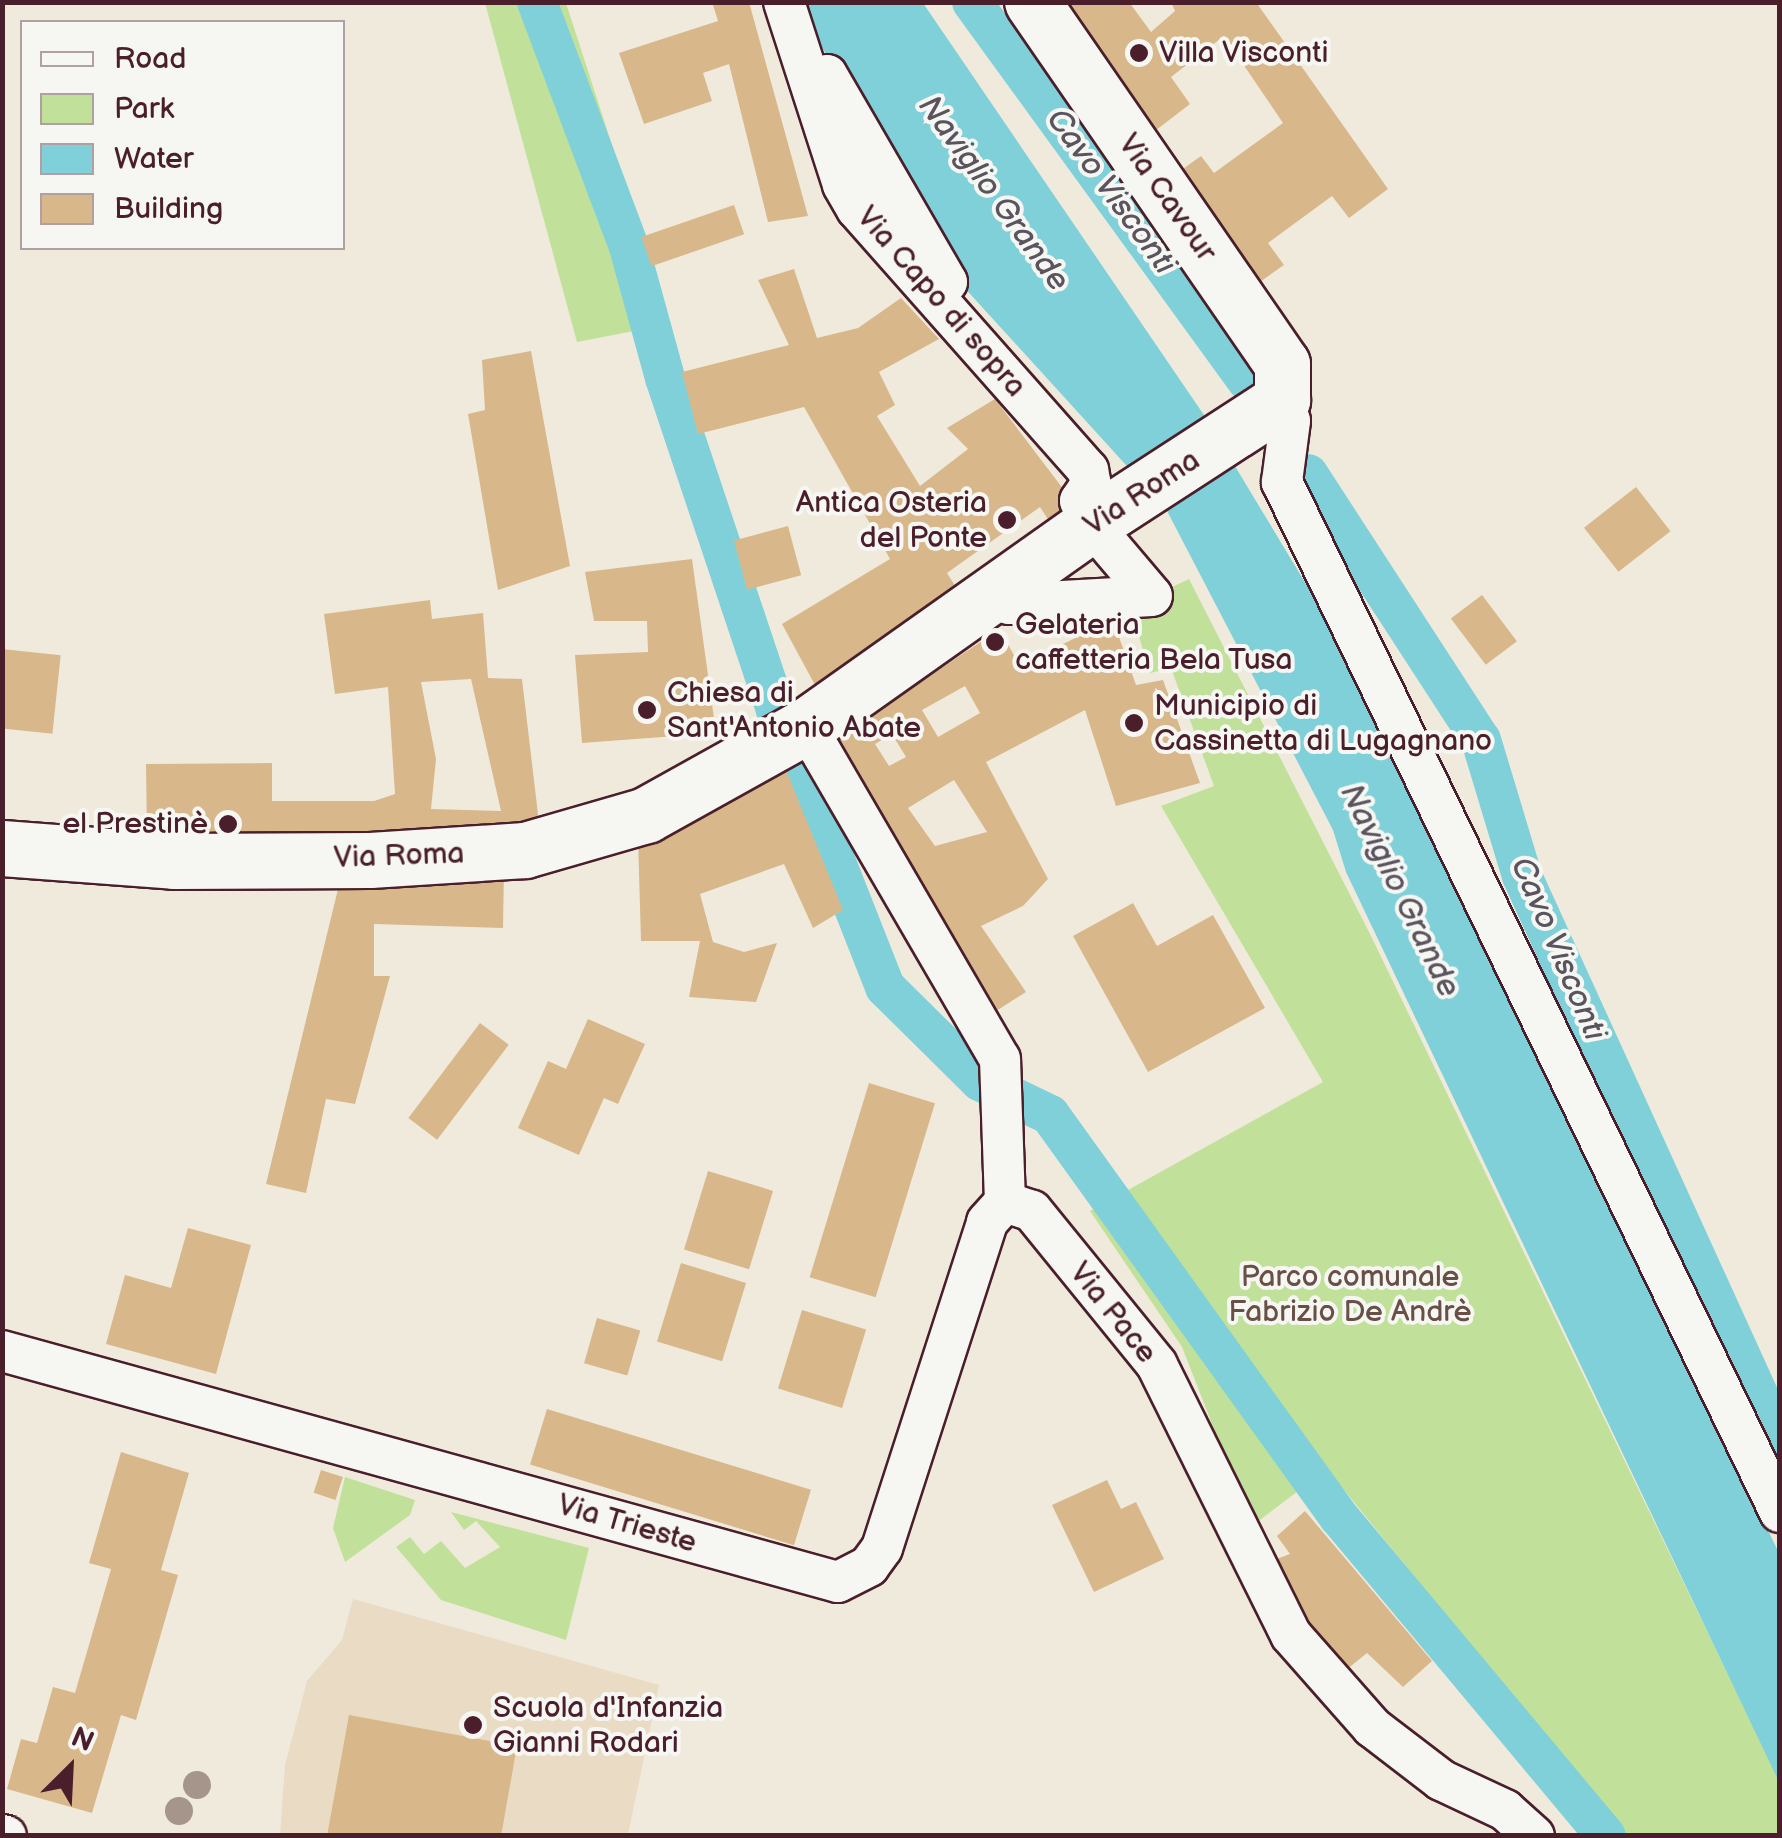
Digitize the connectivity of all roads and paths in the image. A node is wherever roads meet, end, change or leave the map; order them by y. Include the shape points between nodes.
1 (784, 2) edge
2 (1032, 2) edge
3 (947, 282) joint
4 (1266, 413) junction
5 (1096, 502) junction
6 (1001, 591) junction
7 (778, 739) junction
8 (2, 848) edge
9 (1006, 1202) junction
10 (2, 1350) edge
11 (1780, 1512) edge
12 (1534, 1836) edge

1 - 5 street, Via Capo di sopra via 842,184 857,209
2 - 4 street, Via Cavour via 1282,364
3 - 3 street via 828,75 812,81 861,204 939,292
4 - 5 street, Via Roma
4 - 11 street via 1290,421 1282,482
5 - 6 street, Via Roma
5 - 6 street, Via Capo di sopra via 1152,596 1009,604
6 - 7 street, Via Roma
7 - 8 street, Via Roma via 646,815 556,835 525,850 370,860 174,860
7 - 9 street via 1000,1059
9 - 10 street, Via Trieste via 987,1222 882,1548 869,1566 838,1582
9 - 12 street, Via Pace via 1032,1211 1157,1365 1290,1636 1372,1727 1441,1780 1505,1810

